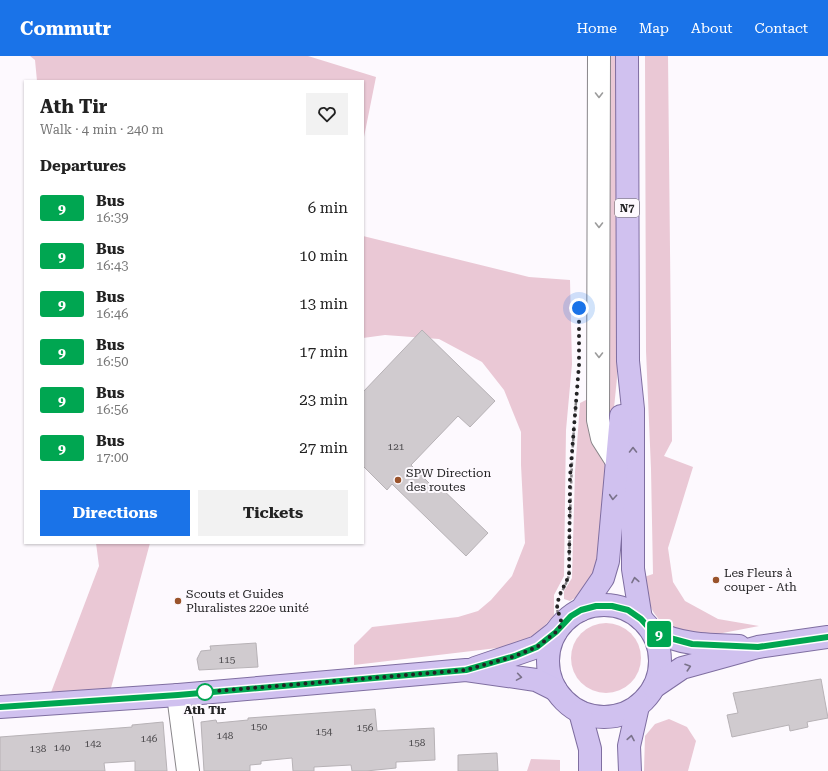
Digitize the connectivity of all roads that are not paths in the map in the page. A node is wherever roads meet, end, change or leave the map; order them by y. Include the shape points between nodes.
1 (599, 56) edge
2 (627, 56) edge
3 (628, 361) junction
4 (616, 460) junction
5 (581, 610) junction
6 (646, 624) junction
7 (559, 628) junction
8 (828, 637) edge
9 (758, 647) junction
10 (466, 670) junction
11 (654, 687) junction
12 (556, 690) junction
13 (178, 695) junction
14 (638, 706) junction
15 (0, 707) edge
16 (580, 712) junction
17 (188, 771) edge
18 (590, 771) edge
19 (630, 771) edge

1 -> 4 street via 598,420 602,438
2 - 3 main road, N7
3 - 4 main road, N7
6 -> 3 main road, N7 via 633,569 634,409
4 -> 5 main road, N7 via 608,561 603,578
5 - 6 main road via 596,606 612,606 628,610
5 - 7 main road
6 - 9 main road via 666,637 692,644
6 - 11 main road via 657,644 660,658 659,673
7 - 10 main road via 537,647
7 - 12 main road via 551,643 548,667
8 - 9 main road
11 -> 9 main road via 682,668
10 -> 12 main road via 536,680
10 - 13 main road
11 - 14 main road
12 - 16 main road via 566,702
13 - 15 main road
13 - 17 street
14 - 16 main road via 610,717
19 -> 14 main road via 630,746
16 - 18 main road via 590,749

